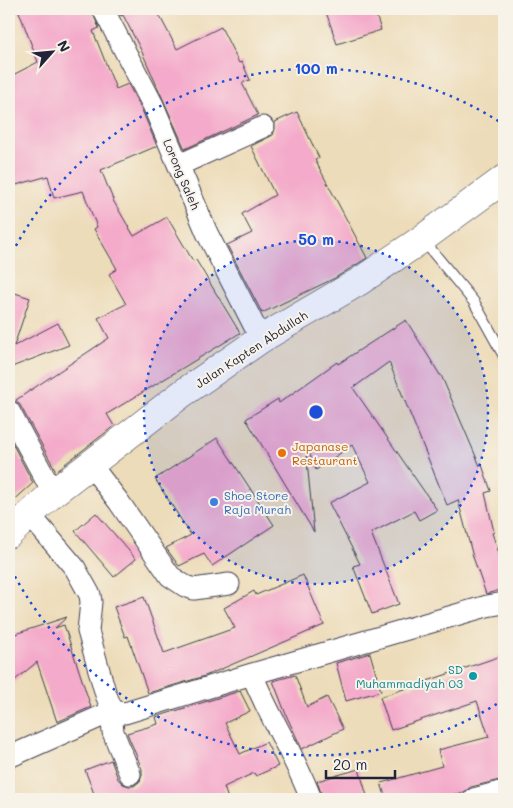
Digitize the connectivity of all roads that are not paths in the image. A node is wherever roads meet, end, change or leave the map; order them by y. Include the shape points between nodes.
1 (104, 9) edge
2 (263, 127) dead end
3 (179, 165) junction
4 (504, 179) edge
5 (422, 239) junction
6 (261, 339) junction
7 (504, 356) edge
8 (9, 411) edge
9 (90, 464) junction
10 (53, 493) junction
11 (29, 514) junction
12 (9, 534) edge
13 (229, 584) dead end
14 (504, 603) edge
15 (252, 674) junction
16 (115, 712) junction
17 (9, 757) edge
18 (130, 774) dead end
19 (504, 791) edge
20 (311, 799) edge
21 (474, 799) edge

1 - 3 street, Lorong Saleh via 153,105
2 - 3 street
3 - 6 street, Lorong Saleh via 208,233
4 - 5 main road, Jalan Kapten Abdullah
5 - 6 main road, Jalan Kapten Abdullah
5 - 7 lane via 474,302
6 - 9 main road, Jalan Kapten Abdullah
8 - 10 street
9 - 10 main road, Jalan Kapten Abdullah
9 - 13 street via 170,576 194,589
10 - 11 main road, Jalan Kapten Abdullah
11 - 12 main road, Jalan Kapten Abdullah
11 - 16 street via 75,568 90,595 88,631 106,695
14 - 15 street
15 - 16 street via 122,714
15 - 20 street
16 - 17 street
16 - 18 street via 112,727
19 - 21 street

